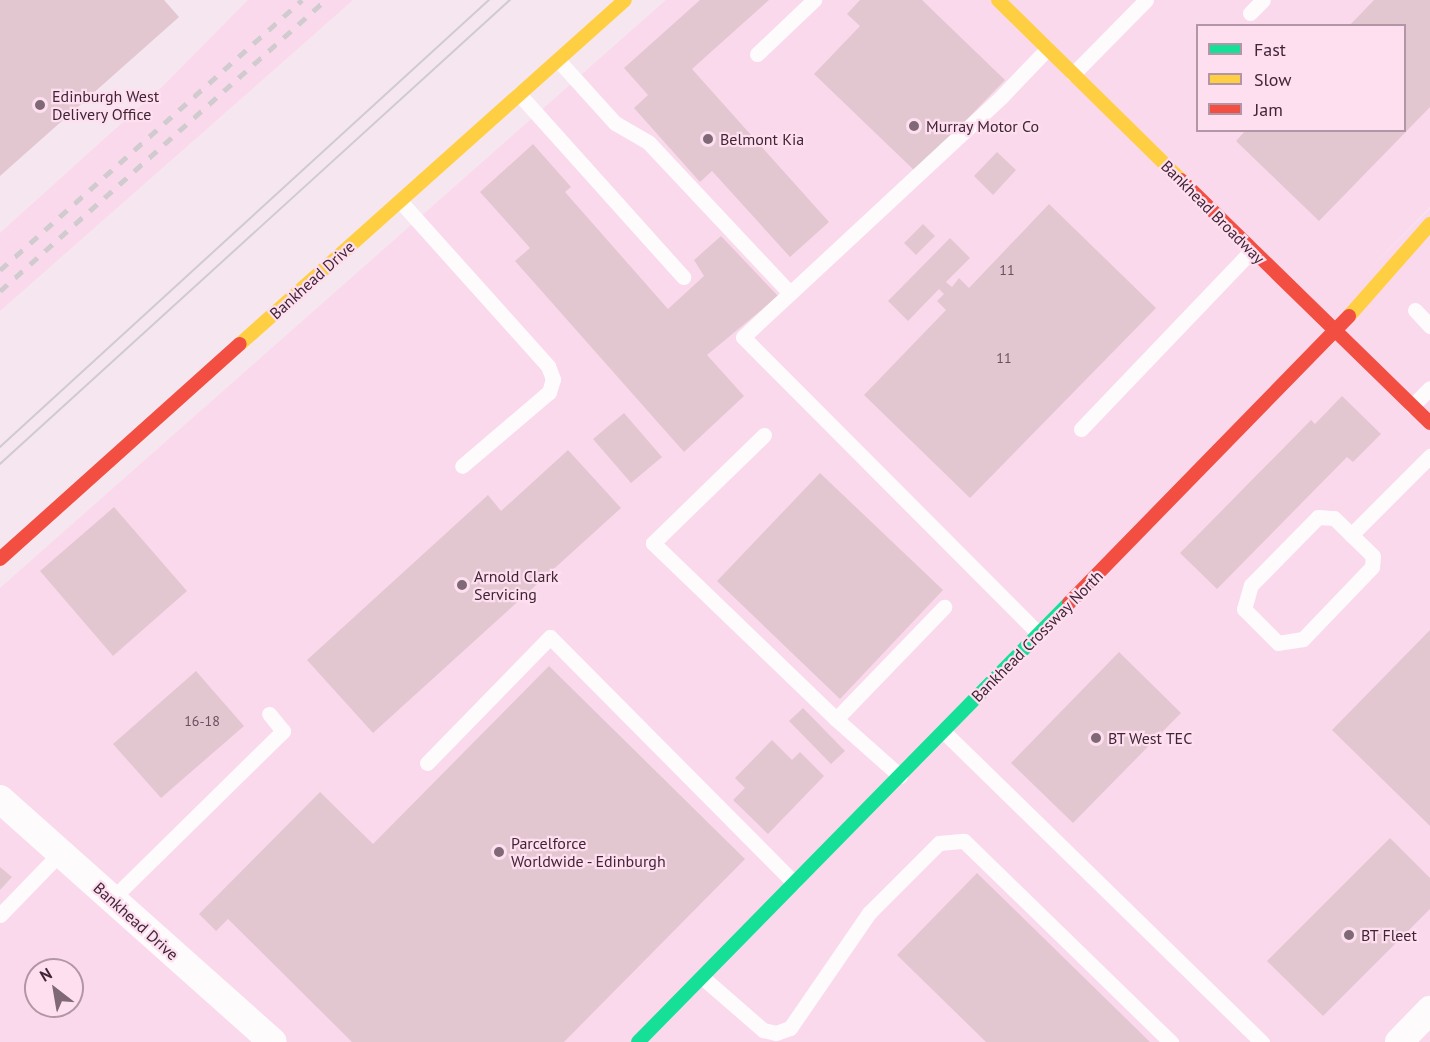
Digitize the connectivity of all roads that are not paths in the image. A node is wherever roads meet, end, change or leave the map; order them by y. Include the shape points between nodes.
1 (625, 0) edge
2 (814, 0) edge
3 (998, 0) edge
4 (1146, 0) edge
5 (1263, 0) edge
6 (1250, 13) dead end
7 (1047, 49) junction
8 (757, 54) dead end
9 (558, 60) junction
10 (1073, 74) junction
11 (519, 94) junction
12 (400, 201) junction
13 (1430, 224) edge
14 (1252, 250) junction
15 (683, 277) dead end
16 (790, 293) junction
17 (1415, 310) dead end
18 (1430, 326) edge
19 (1335, 332) junction
20 (1430, 388) edge
21 (1412, 406) junction
22 (1430, 423) edge
23 (1081, 429) dead end
24 (764, 435) dead end
25 (1430, 456) edge
26 (462, 466) dead end
27 (1351, 535) junction
28 (0, 559) edge
29 (944, 607) dead end
30 (1039, 634) junction
31 (269, 714) dead end
32 (836, 719) junction
33 (943, 731) junction
34 (427, 763) dead end
35 (900, 776) junction
36 (0, 799) edge
37 (60, 853) junction
38 (794, 883) junction
39 (112, 899) junction
40 (0, 915) edge
41 (702, 977) junction
42 (1430, 1010) edge
43 (772, 1037) edge
44 (273, 1042) edge
45 (638, 1042) edge
46 (1171, 1042) edge
47 (1262, 1042) edge
48 (1399, 1042) edge

1 - 9 street, Bankhead Drive
2 - 8 lane
3 - 7 street, Bankhead Broadway
4 - 10 lane
5 - 6 lane
7 - 10 street, Bankhead Broadway
7 - 16 lane via 1002,96
9 - 11 street, Bankhead Drive
9 - 16 lane via 615,123 649,143
10 - 14 street, Bankhead Broadway
11 - 12 street, Bankhead Drive
11 - 15 lane
12 - 26 lane via 548,366 553,379 549,392
12 - 28 street, Bankhead Drive
13 - 19 street, Bankhead Crossway North
14 - 19 street, Bankhead Broadway
14 - 23 lane
16 - 30 lane via 742,337
17 - 18 lane
19 - 21 street, Bankhead Broadway
19 - 30 street, Bankhead Crossway North
20 - 21 lane
21 - 22 street, Bankhead Broadway
24 - 32 lane via 653,543
25 - 27 lane
27 - 27 lane via 1334,518 1318,517 1251,585 1244,609 1278,643 1303,639 1372,567 1373,556
29 - 32 lane
30 - 33 street, Bankhead Crossway North
31 - 39 lane via 283,731
32 - 35 lane
33 - 35 street, Bankhead Crossway North
33 - 47 lane
34 - 38 lane via 550,637
35 - 38 street, Bankhead Crossway North
36 - 37 street, Bankhead Drive
37 - 39 street, Bankhead Drive
37 - 40 lane
38 - 41 street, Bankhead Crossway North
39 - 44 street, Bankhead Drive
41 - 43 lane
41 - 45 street, Bankhead Crossway North
42 - 48 street
43 - 46 lane via 790,1028 868,914 939,843 964,841

